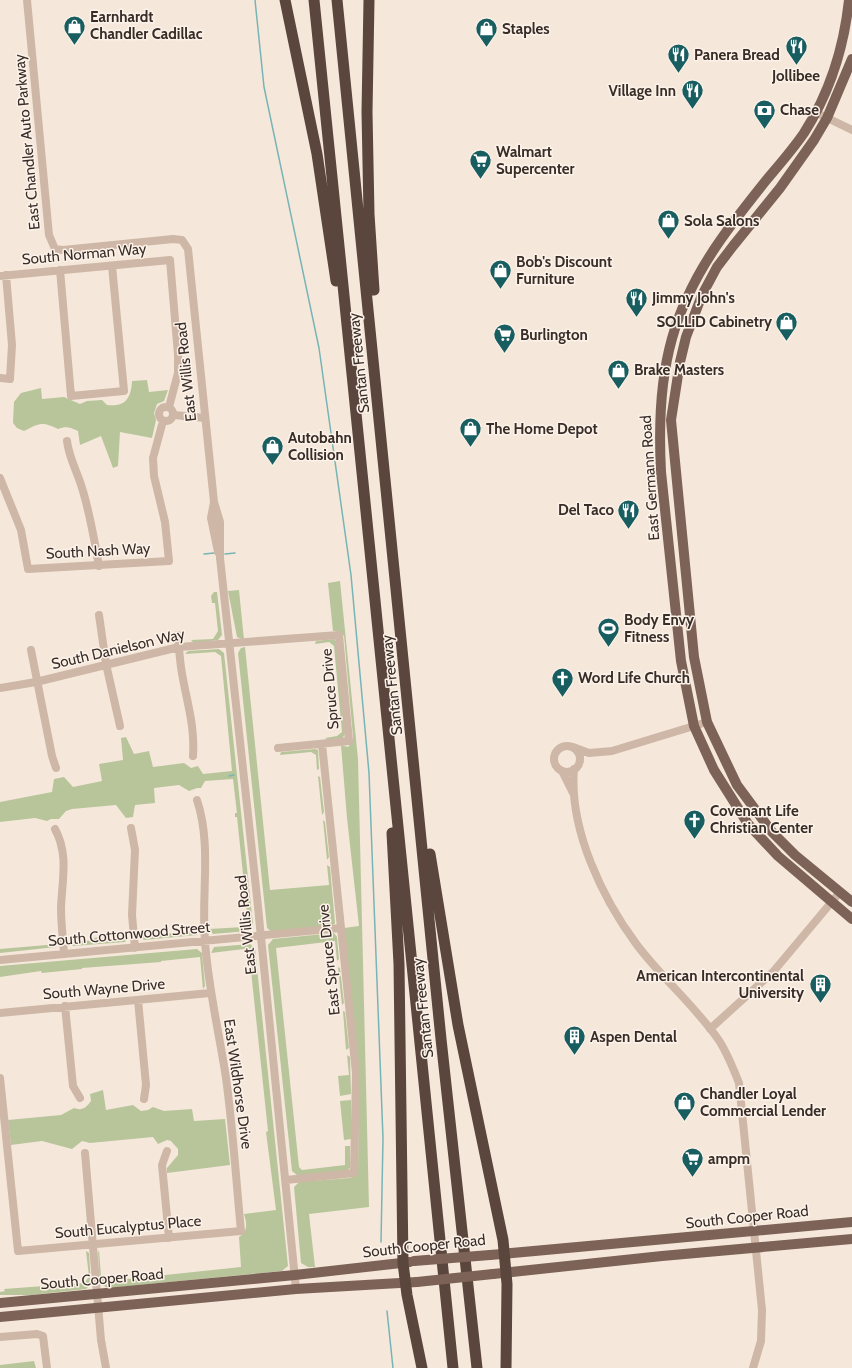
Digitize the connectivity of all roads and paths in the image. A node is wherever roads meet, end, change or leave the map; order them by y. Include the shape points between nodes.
1 (27, 0) edge
2 (285, 0) edge
3 (314, 0) edge
4 (337, 0) edge
5 (369, 0) edge
6 (849, 0) edge
7 (852, 60) edge
8 (816, 112) junction
9 (827, 118) junction
10 (852, 130) edge
11 (182, 240) joint
12 (715, 247) junction
13 (112, 266) junction
14 (60, 270) junction
15 (3, 275) edge
16 (700, 299) junction
17 (351, 358) junction
18 (0, 378) edge
19 (169, 407) junction
20 (174, 415) junction
21 (205, 418) junction
22 (163, 421) junction
23 (381, 426) junction
24 (67, 441) dead end
25 (0, 478) edge
26 (99, 566) junction
27 (99, 615) dead end
28 (178, 635) dead end
29 (339, 635) joint
30 (230, 644) junction
31 (179, 647) junction
32 (31, 650) dead end
33 (106, 664) junction
34 (36, 682) junction
35 (0, 688) edge
36 (707, 722) junction
37 (120, 726) dead end
38 (694, 726) junction
39 (390, 735) junction
40 (322, 744) junction
41 (573, 747) junction
42 (278, 748) dead end
43 (595, 753) junction
44 (193, 756) dead end
45 (576, 766) junction
46 (56, 768) dead end
47 (562, 771) junction
48 (574, 793) junction
49 (197, 800) dead end
50 (418, 803) junction
51 (131, 828) dead end
52 (55, 829) dead end
53 (840, 892) junction
54 (831, 901) junction
55 (852, 902) edge
56 (852, 919) edge
57 (340, 928) junction
58 (261, 936) junction
59 (205, 941) junction
60 (135, 948) junction
61 (64, 954) junction
62 (0, 960) edge
63 (210, 993) junction
64 (138, 1000) junction
65 (65, 1006) junction
66 (0, 1013) edge
67 (710, 1030) junction
68 (0, 1078) edge
69 (80, 1098) dead end
70 (144, 1099) dead end
71 (3, 1137) edge
72 (167, 1151) dead end
73 (84, 1153) dead end
74 (286, 1180) junction
75 (852, 1222) edge
76 (241, 1232) joint
77 (169, 1238) junction
78 (852, 1239) edge
79 (755, 1240) junction
80 (92, 1245) junction
81 (505, 1253) junction
82 (409, 1262) junction
83 (506, 1273) junction
84 (295, 1275) junction
85 (253, 1279) junction
86 (406, 1283) junction
87 (296, 1289) junction
88 (97, 1295) junction
89 (201, 1298) junction
90 (0, 1303) edge
91 (98, 1308) junction
92 (0, 1317) edge
93 (0, 1337) edge
94 (47, 1368) edge
95 (106, 1368) edge
96 (422, 1368) edge
97 (453, 1368) edge
98 (477, 1368) edge
99 (506, 1368) edge
100 (753, 1368) edge

1 - 11 street, East Chandler Auto Parkway via 49,235 55,249
2 - 17 highway via 317,154 342,322
3 - 17 highway, Santan Freeway
4 - 23 highway, Santan Freeway
5 - 23 highway via 367,112 376,317 384,400
6 - 8 main road, East Germann Road via 847,20 834,69
7 - 9 main road, East Germann Road
8 - 9 street
8 - 12 main road, East Germann Road via 791,151
9 - 10 street
9 - 16 main road, East Germann Road via 780,188 717,267
11 - 21 street, East Willis Road via 188,249
12 - 16 main road via 715,257 699,288
12 - 38 main road, East Germann Road via 687,297 673,334 659,415 661,472 681,661
13 - 14 street, South Norman Way
13 - 14 street via 124,391 71,396
13 - 19 street, South Norman Way via 170,260 178,373
14 - 15 street, South Norman Way
15 - 18 street via 12,345 10,379
16 - 36 main road, East Germann Road via 680,362 672,420 694,657
17 - 39 highway, Santan Freeway
19 - 20 street
19 - 22 street via 160,411 159,416
20 - 21 street
20 - 22 street via 170,421
21 - 30 street, East Willis Road via 214,502 211,518 220,558
22 - 26 street, South Nash Way via 153,458 154,476 165,522 169,561
23 - 50 highway, Santan Freeway
24 - 26 street via 69,457 90,516
25 - 26 street, South Nash Way via 21,530 28,569
27 - 33 street
28 - 31 street
29 - 30 street, South Danielson Way
29 - 40 street, Spruce Drive via 349,742
30 - 31 street, South Danielson Way
30 - 58 street, East Willis Road
31 - 33 street, South Danielson Way
31 - 44 street via 191,710
32 - 34 street
33 - 34 street, South Danielson Way
33 - 37 street
34 - 35 street, South Danielson Way
34 - 46 street
36 - 38 street
36 - 53 main road, East Germann Road via 737,785 772,832 795,855
38 - 43 street via 630,747
38 - 54 main road, East Germann Road via 714,770 748,824 778,856
39 - 82 highway via 387,764 394,864
39 - 97 highway, Santan Freeway
40 - 42 street
40 - 57 street, East Spruce Drive
41 - 43 street via 580,751
41 - 45 street via 578,754
41 - 47 street via 560,747 555,754 554,762
43 - 45 street
45 - 47 street via 568,771
45 - 48 street
47 - 48 street
48 - 67 street via 581,834 617,918
49 - 59 street, East Wildhorse Drive via 202,814 206,858 203,909
50 - 81 highway via 427,832 458,1025
50 - 98 highway, Santan Freeway
51 - 60 street via 134,850 132,914
52 - 61 street via 62,842 64,868 61,909
53 - 54 street
53 - 55 main road, East Germann Road
54 - 56 main road, East Germann Road
54 - 67 street via 773,972
57 - 58 street, South Cottonwood Street
57 - 74 street, East Spruce Drive via 356,1073 354,1173
58 - 59 street, South Cottonwood Street
58 - 74 street, East Willis Road
59 - 60 street, South Cottonwood Street
59 - 63 street, East Wildhorse Drive
60 - 61 street, South Cottonwood Street
61 - 62 street, South Cottonwood Street
63 - 64 street, South Wayne Drive
63 - 76 street, East Wildhorse Drive via 226,1078
64 - 65 street, South Wayne Drive
64 - 70 street via 146,1085
65 - 66 street, South Wayne Drive
65 - 69 street via 73,1086
67 - 79 street via 725,1051 739,1083
68 - 71 street
71 - 80 street, South Eucalyptus Place via 18,1251
72 - 77 street via 162,1166
73 - 80 street
74 - 84 street, East Willis Road
75 - 79 main road, South Cooper Road
76 - 77 street, South Eucalyptus Place
77 - 80 street, South Eucalyptus Place
78 - 79 main road, South Cooper Road
79 - 81 main road, South Cooper Road
79 - 83 main road, South Cooper Road
79 - 100 street via 763,1326
80 - 88 street
81 - 82 main road, South Cooper Road, bridge
81 - 83 highway
82 - 84 main road, South Cooper Road
82 - 86 highway
83 - 86 main road, South Cooper Road, bridge
83 - 99 highway
84 - 85 main road, South Cooper Road
84 - 87 street, East Willis Road
85 - 88 main road, South Cooper Road
85 - 89 main road via 232,1288 207,1292
86 - 87 main road, South Cooper Road
86 - 96 highway
87 - 89 main road, South Cooper Road
88 - 90 main road, South Cooper Road
88 - 91 street
89 - 91 main road, South Cooper Road
91 - 92 main road, South Cooper Road
91 - 95 street
93 - 94 street via 37,1334 43,1336

